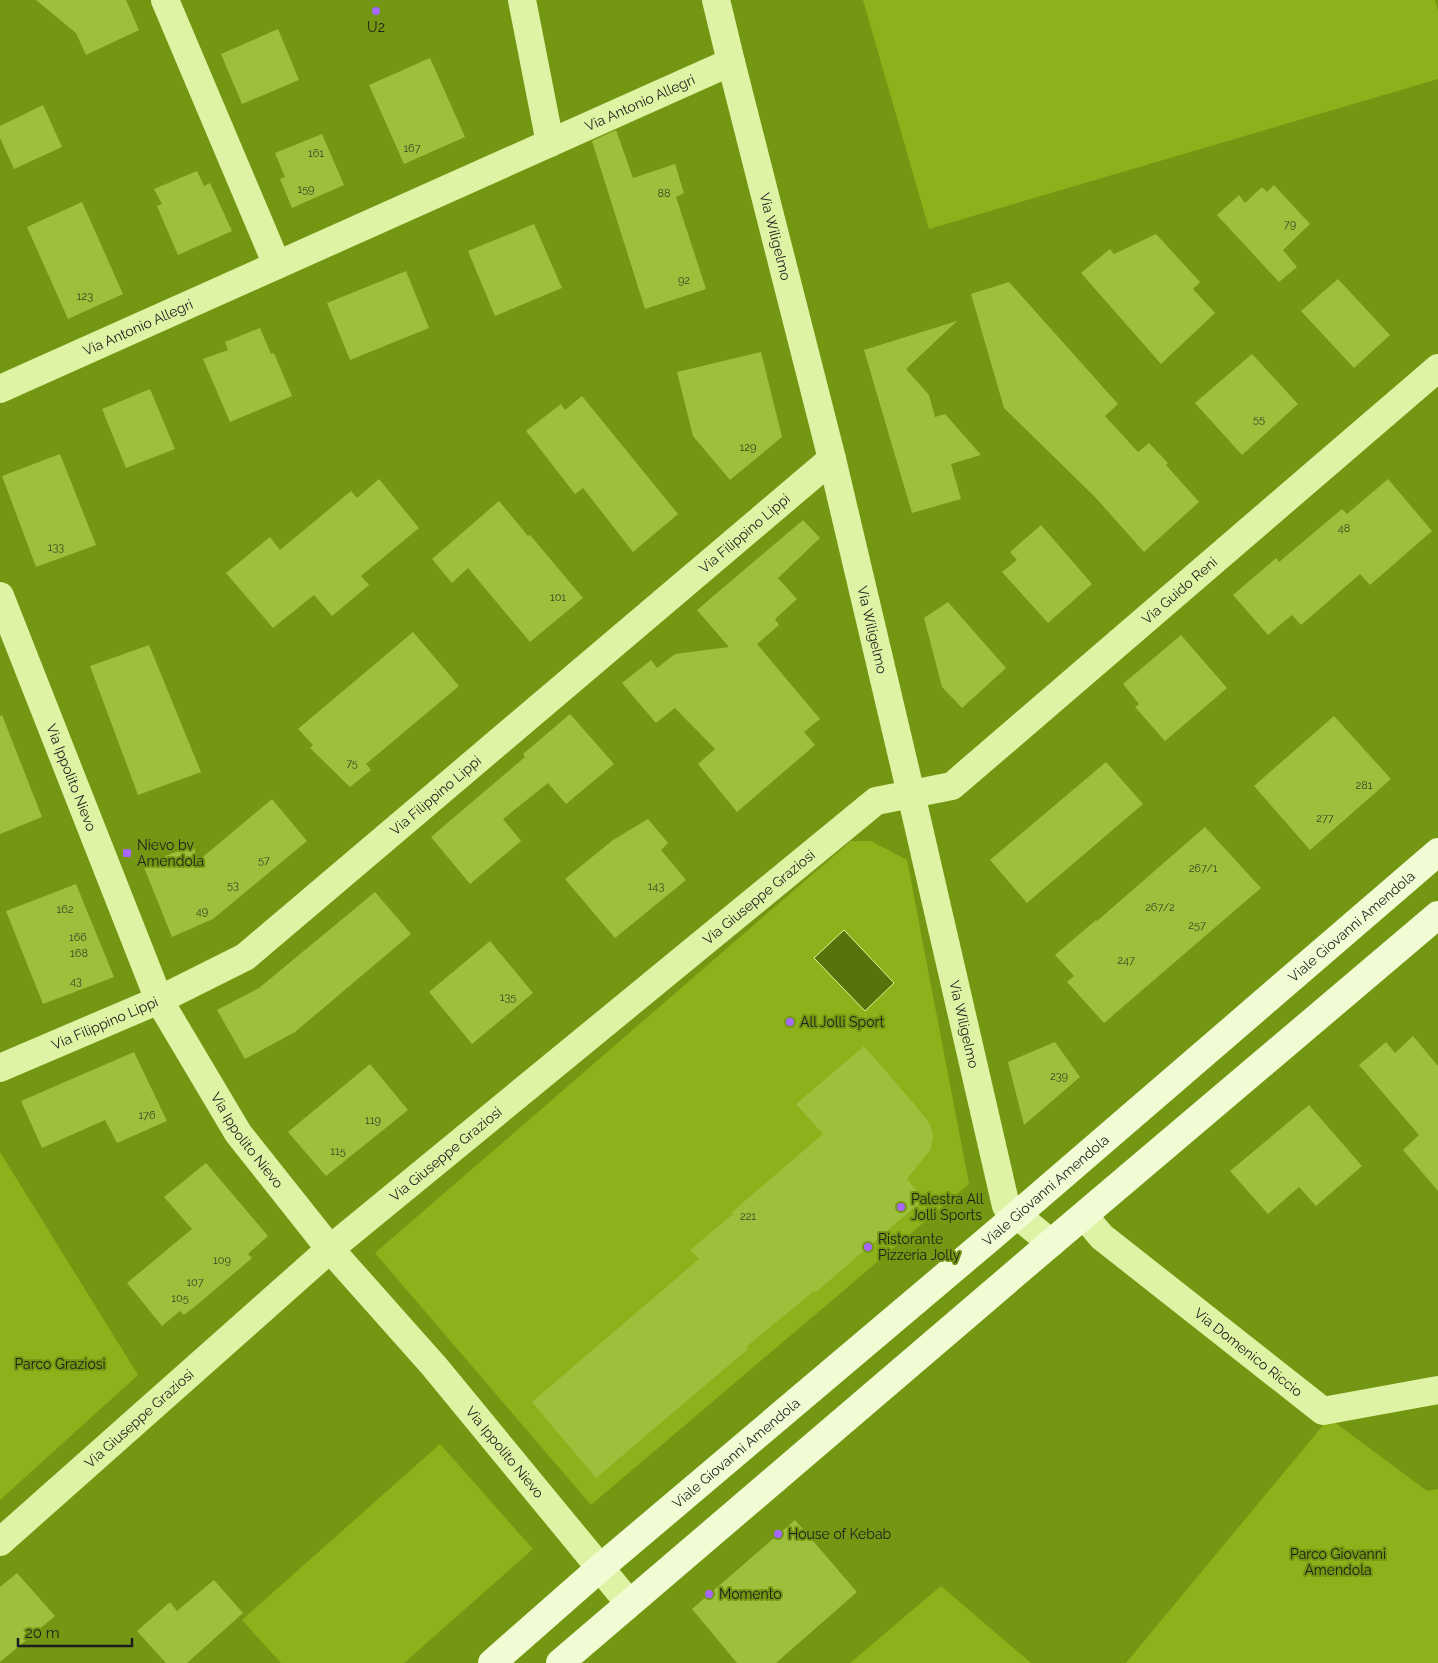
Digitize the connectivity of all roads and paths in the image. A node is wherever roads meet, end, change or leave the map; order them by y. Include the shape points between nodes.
1 (165, 0) edge
2 (522, 0) edge
3 (716, 0) edge
4 (731, 62) junction
5 (550, 143) junction
6 (277, 265) junction
7 (1438, 368) edge
8 (0, 389) edge
9 (832, 459) junction
10 (0, 596) edge
11 (912, 794) junction
12 (1438, 852) edge
13 (1438, 914) edge
14 (159, 1000) junction
15 (0, 1068) edge
16 (1012, 1210) junction
17 (1084, 1216) junction
18 (1051, 1243) junction
19 (330, 1249) junction
20 (1438, 1390) edge
21 (0, 1542) edge
22 (600, 1568) junction
23 (629, 1603) junction
24 (492, 1663) edge
25 (560, 1663) edge

1 - 6 street
2 - 5 street
3 - 4 street, Via Wiligelmo
4 - 5 street, Via Antonio Allegri
4 - 9 street, Via Wiligelmo
5 - 6 street, Via Antonio Allegri
6 - 8 street, Via Antonio Allegri
7 - 11 street, Via Guido Reni via 952,786
9 - 11 street, Via Wiligelmo
9 - 14 street, Via Filippino Lippi via 244,957
10 - 14 street, Via Ippolito Nievo
11 - 16 street, Via Wiligelmo
11 - 19 street, Via Giuseppe Graziosi via 876,801
12 - 16 main road, Viale Giovanni Amendola
13 - 17 main road
14 - 15 street, Via Filippino Lippi
14 - 19 street, Via Ippolito Nievo via 238,1133
16 - 18 street
16 - 22 main road, Viale Giovanni Amendola
17 - 18 main road
17 - 20 street, Via Domenico Riccio via 1102,1237 1323,1411
18 - 23 main road
19 - 21 street, Via Giuseppe Graziosi
19 - 22 street, Via Ippolito Nievo via 434,1366
22 - 23 street, Via Ippolito Nievo
22 - 24 main road, Viale Giovanni Amendola
23 - 25 main road

